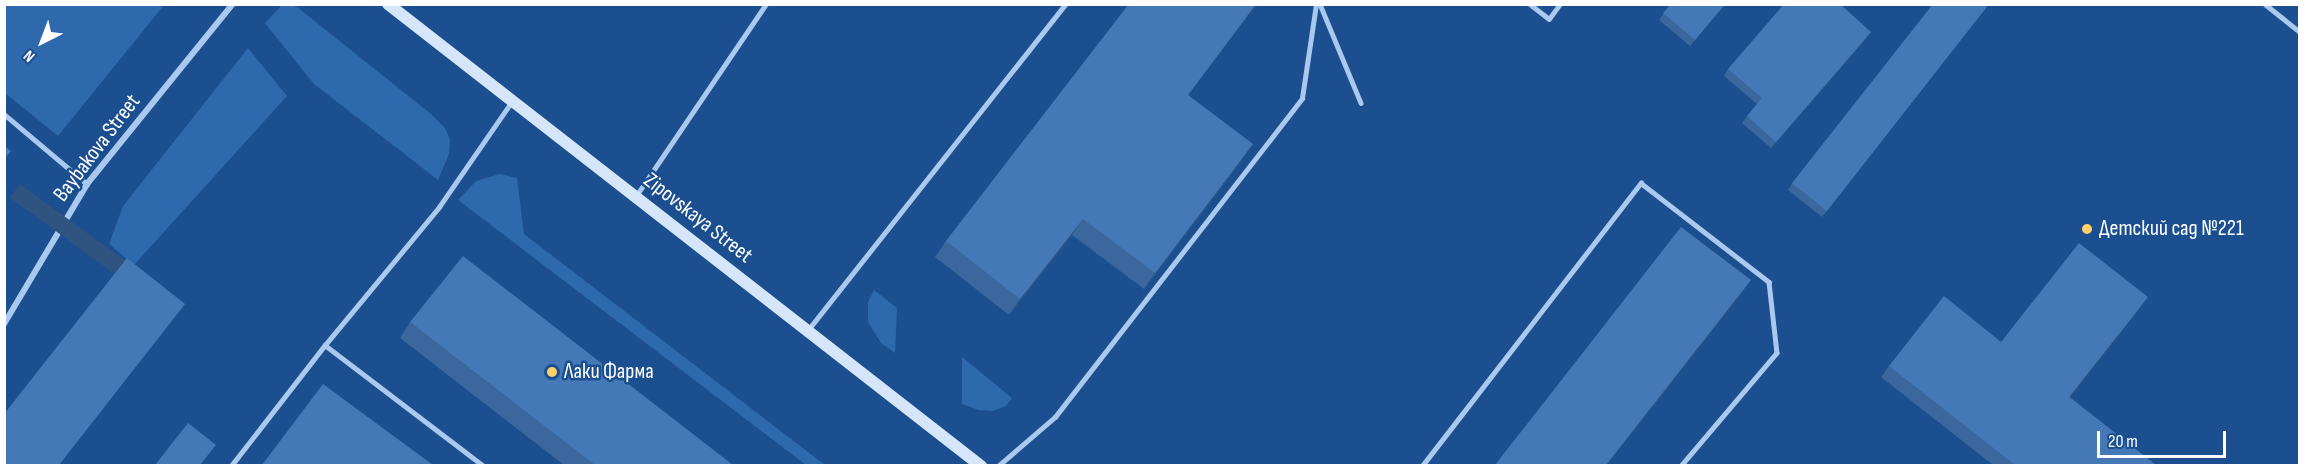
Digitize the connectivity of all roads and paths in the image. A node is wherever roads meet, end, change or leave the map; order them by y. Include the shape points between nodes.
1 (233, 4) edge
2 (388, 4) edge
3 (766, 4) edge
4 (1065, 4) edge
5 (1316, 4) edge
6 (1320, 4) edge
7 (1530, 4) edge
8 (1560, 4) edge
9 (2265, 4) edge
10 (2300, 32) edge
11 (512, 101) junction
12 (1361, 103) dead end
13 (4, 114) edge
14 (87, 184) junction
15 (636, 196) junction
16 (4, 324) edge
17 (808, 330) junction
18 (325, 345) junction
19 (231, 465) edge
20 (484, 465) edge
21 (981, 465) edge
22 (998, 465) edge
23 (1422, 465) edge
24 (1682, 465) edge

1 - 14 street, Baybakova Street
2 - 11 street, Zipovskaya Street
3 - 15 lane
4 - 17 lane
5 - 22 lane via 1302,98 1055,417
6 - 12 lane
7 - 8 lane via 1549,19
9 - 10 lane
11 - 15 street, Zipovskaya Street
11 - 18 lane via 439,207
13 - 14 lane
14 - 16 street, Baybakova Street
15 - 17 street, Zipovskaya Street
17 - 21 street, Zipovskaya Street
18 - 19 lane
18 - 20 lane
23 - 24 lane via 1641,183 1769,282 1777,353

